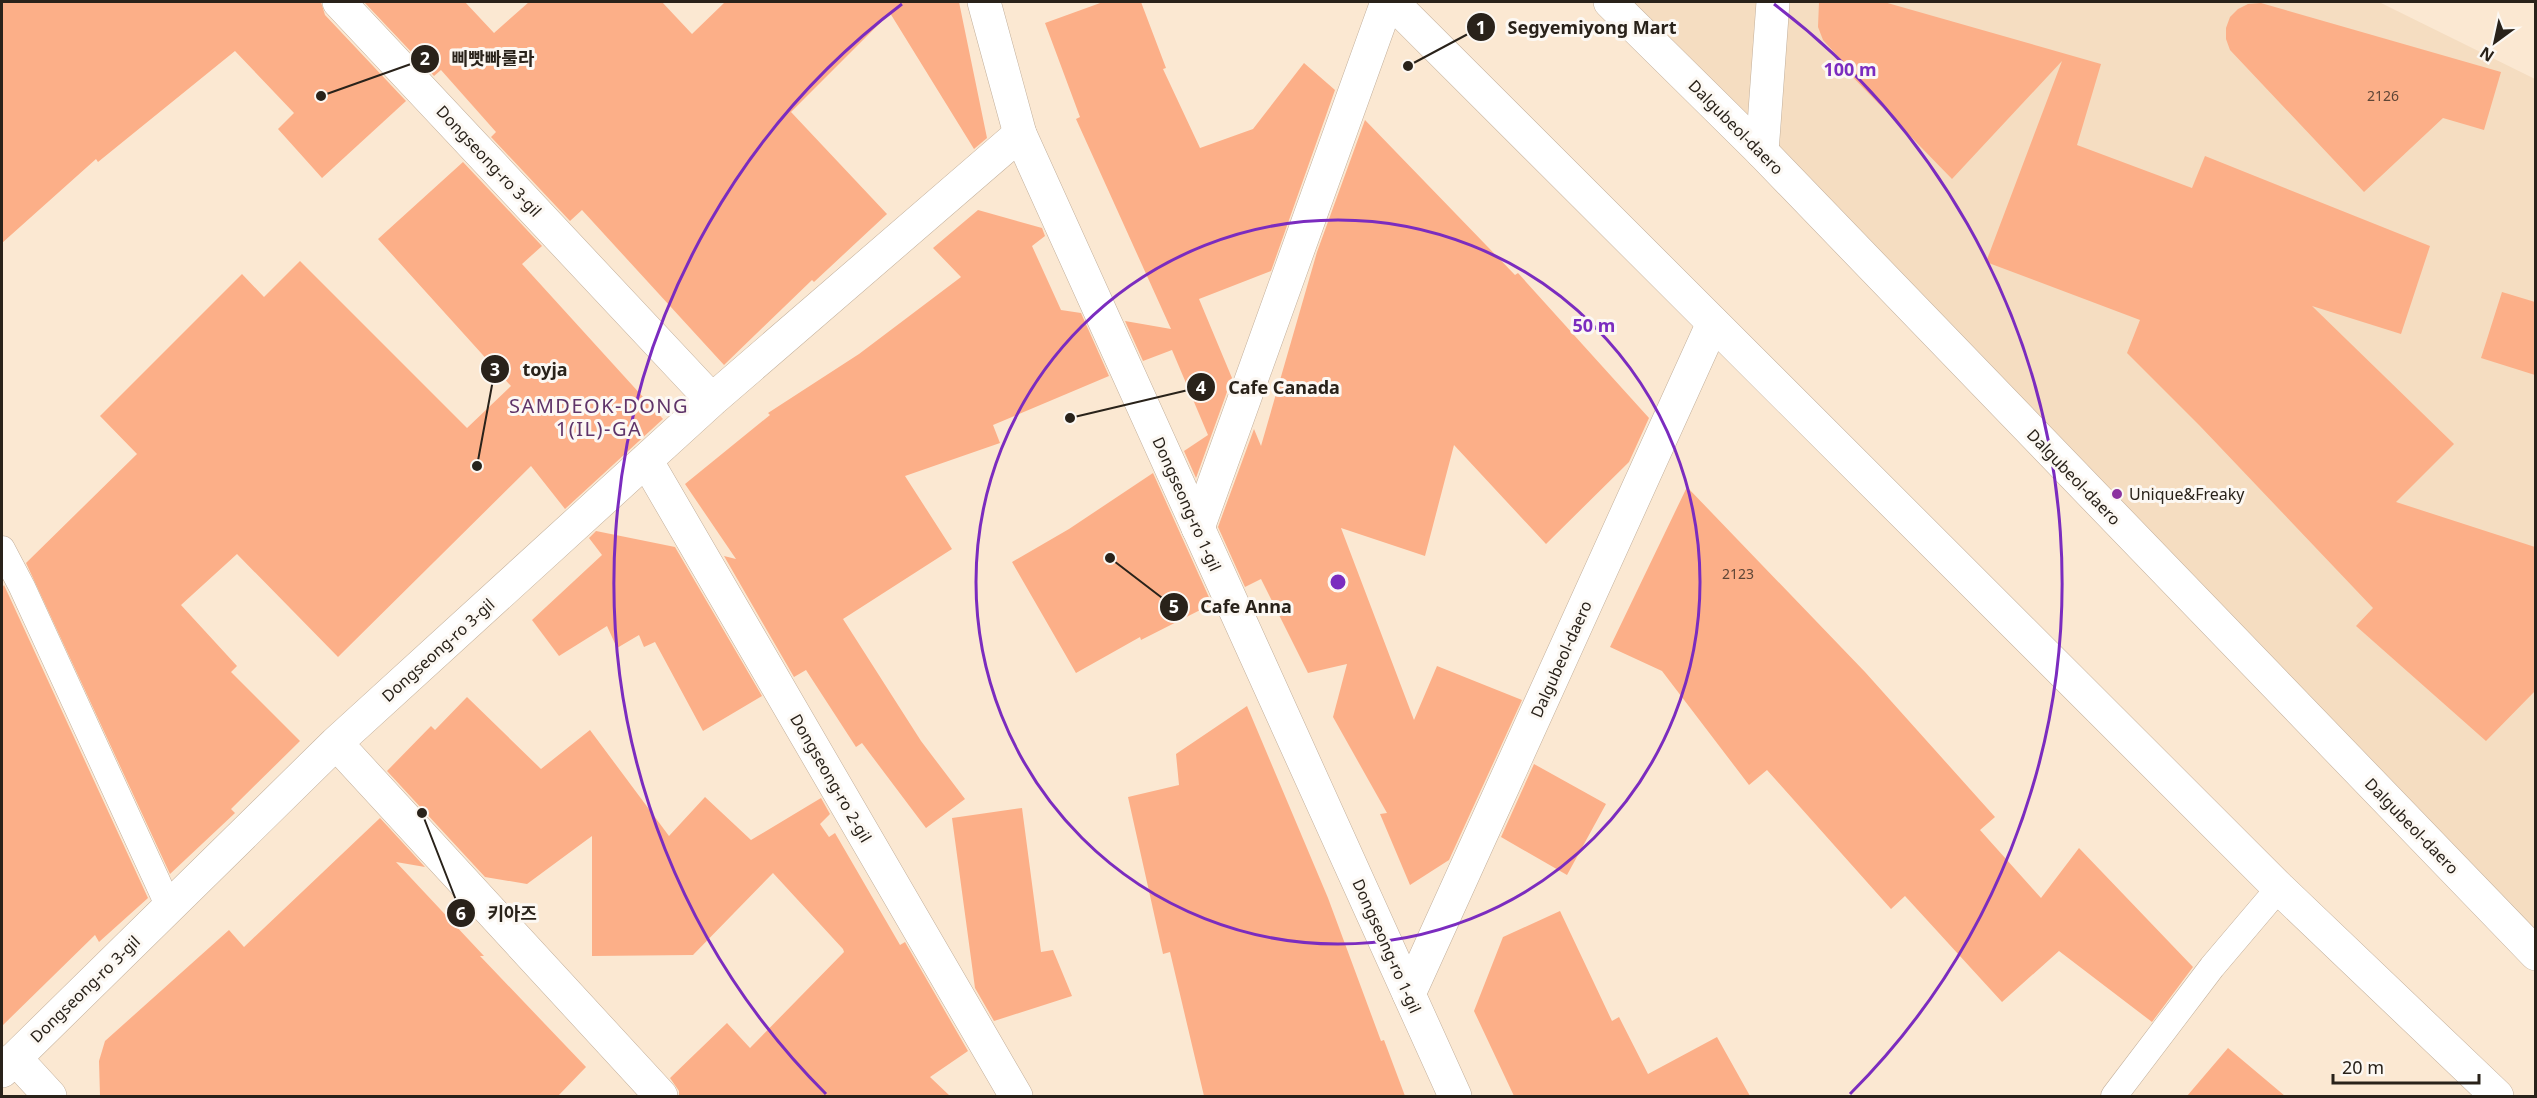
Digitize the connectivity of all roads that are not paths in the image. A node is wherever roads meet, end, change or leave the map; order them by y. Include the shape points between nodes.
1 (339, 2) edge
2 (984, 2) edge
3 (1387, 2) edge
4 (1392, 2) edge
5 (1610, 2) edge
6 (1773, 2) edge
7 (1020, 134) junction
8 (1762, 152) junction
9 (1713, 323) junction
10 (712, 400) junction
11 (646, 460) junction
12 (1198, 528) junction
13 (2, 549) edge
14 (336, 743) junction
15 (2279, 888) junction
16 (170, 907) junction
17 (2535, 954) edge
18 (1409, 994) junction
19 (8, 1065) edge
20 (50, 1096) edge
21 (661, 1096) edge
22 (1016, 1096) edge
23 (1455, 1096) edge
24 (2114, 1096) edge
25 (2497, 1096) edge

1 - 10 street, Dongseong-ro 3-gil
2 - 7 street, Dongseong-ro 1-gil
3 - 12 street
4 - 9 street
5 - 8 street, Dalgubeol-daero
6 - 8 street
7 - 10 street, Dongseong-ro 3-gil
7 - 12 street, Dongseong-ro 1-gil
8 - 17 street, Dalgubeol-daero
9 - 15 street
9 - 18 street, Dalgubeol-daero
10 - 11 street, Dongseong-ro 3-gil
11 - 14 street, Dongseong-ro 3-gil
11 - 22 street, Dongseong-ro 2-gil
12 - 18 street, Dongseong-ro 1-gil
13 - 16 lane
14 - 16 street, Dongseong-ro 3-gil
14 - 21 street
15 - 24 lane via 2212,967
15 - 25 street
16 - 19 street, Dongseong-ro 3-gil
18 - 23 street, Dongseong-ro 1-gil
19 - 20 street

